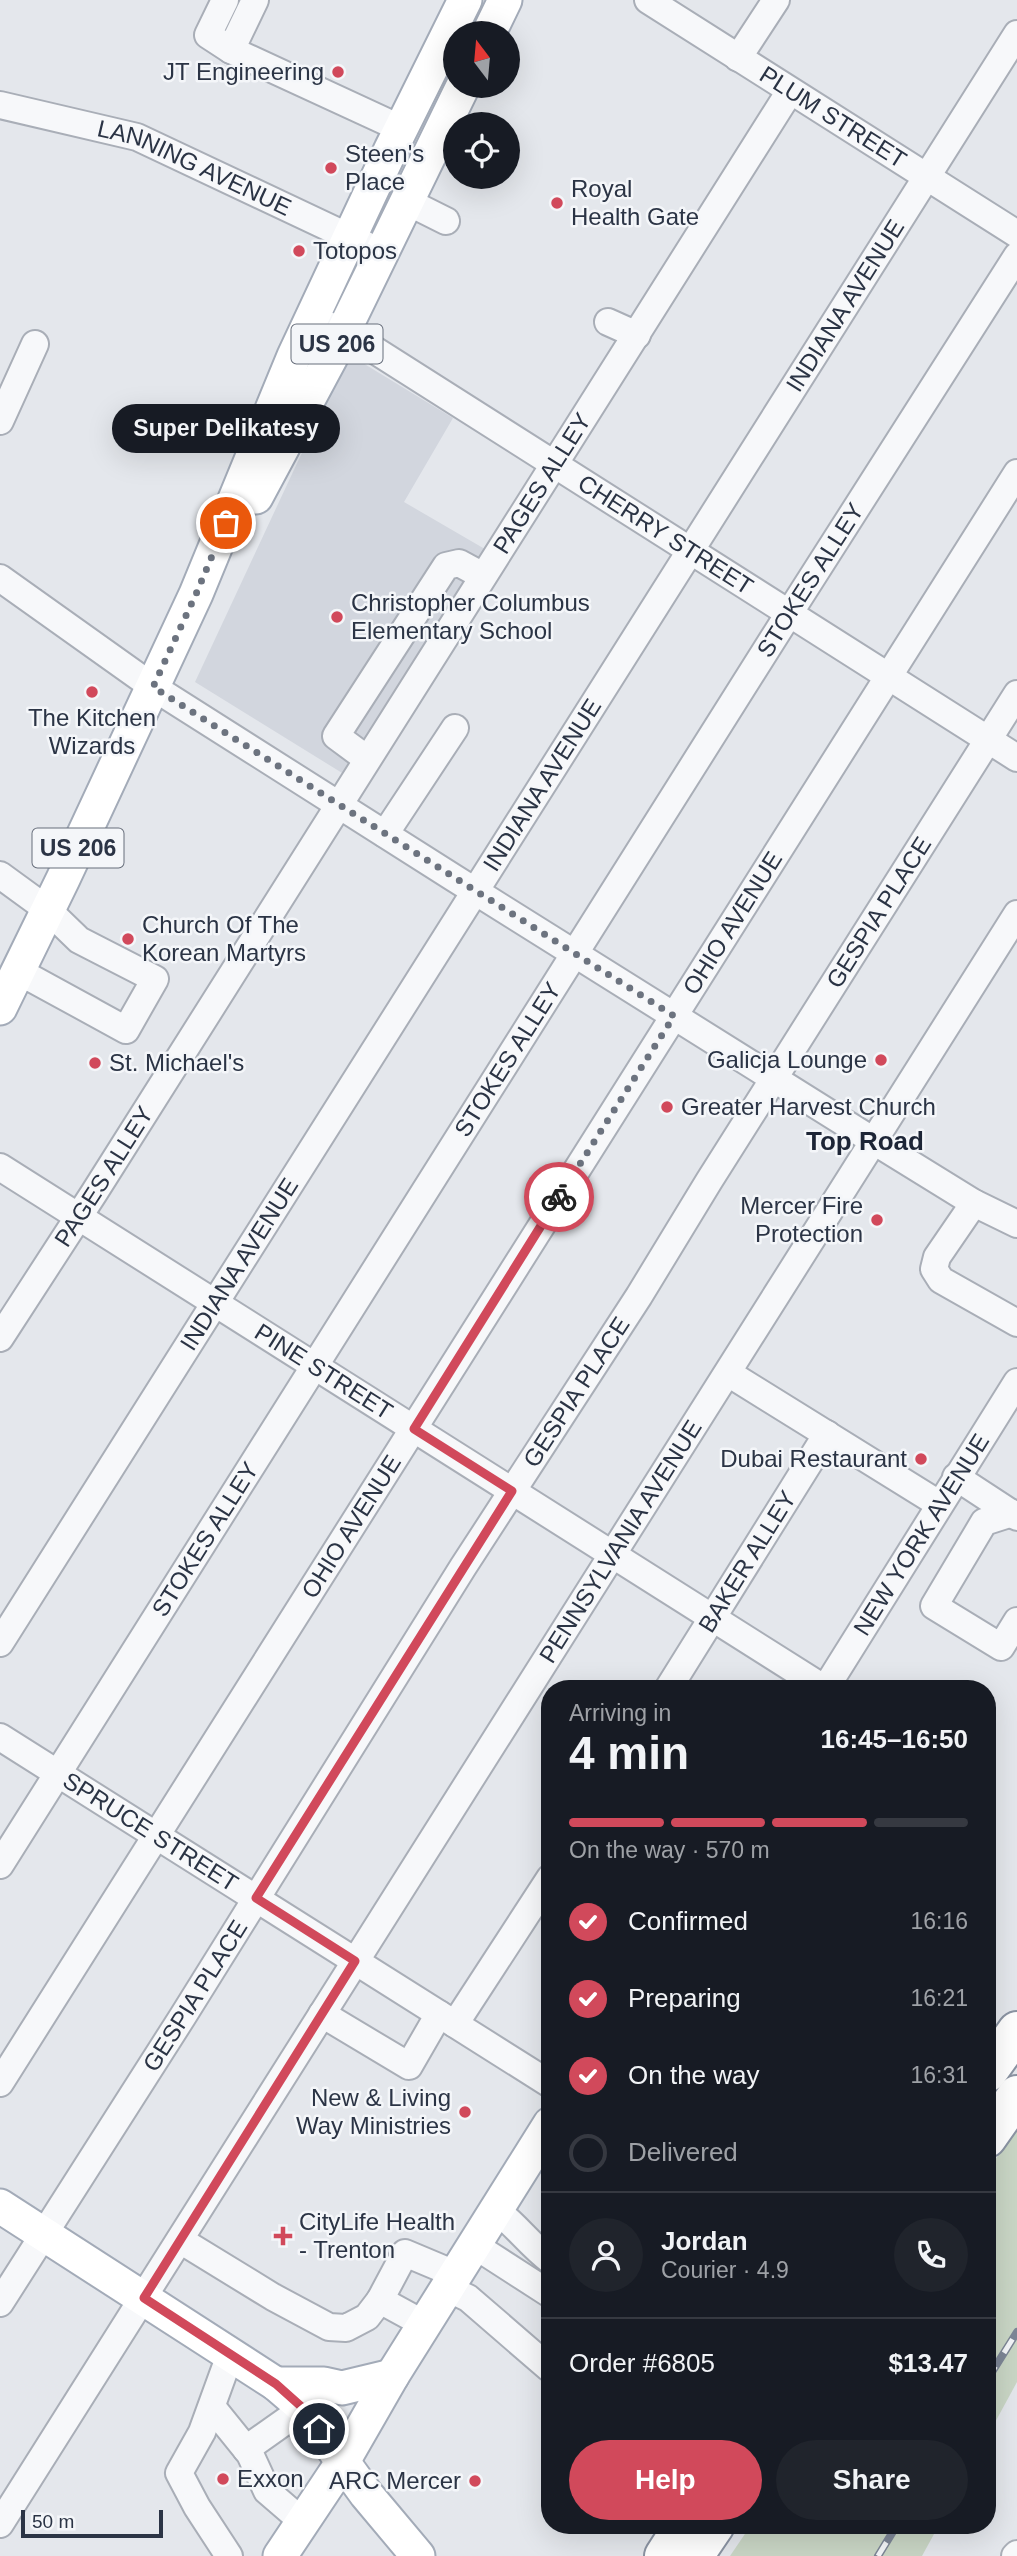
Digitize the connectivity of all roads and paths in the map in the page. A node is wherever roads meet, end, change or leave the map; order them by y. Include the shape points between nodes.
1 (225, 0) edge
2 (255, 0) edge
3 (465, 0) edge
4 (505, 0) edge
5 (648, 0) edge
6 (776, 0) edge
7 (495, 21) edge
8 (1017, 34) edge
9 (231, 50) junction
10 (738, 58) junction
11 (790, 91) junction
12 (457, 98) edge
13 (0, 105) edge
14 (402, 129) junction
15 (926, 177) junction
16 (406, 201) junction
17 (446, 221) dead end
18 (1017, 234) edge
19 (351, 238) junction
20 (381, 251) junction
21 (1017, 256) edge
22 (311, 320) junction
23 (608, 322) dead end
24 (343, 330) junction
25 (637, 335) junction
26 (35, 344) dead end
27 (0, 421) edge
28 (554, 463) junction
29 (1017, 473) edge
30 (690, 549) junction
31 (483, 576) junction
32 (0, 578) edge
33 (196, 594) junction
34 (790, 612) junction
35 (890, 676) junction
36 (153, 687) junction
37 (1017, 694) edge
38 (455, 728) dead end
39 (988, 739) junction
40 (1017, 758) edge
41 (367, 759) junction
42 (339, 805) junction
43 (386, 834) junction
44 (0, 875) edge
45 (474, 891) junction
46 (48, 910) junction
47 (1017, 914) edge
48 (575, 954) junction
49 (18, 971) junction
50 (0, 1008) edge
51 (674, 1016) junction
52 (774, 1078) junction
53 (872, 1140) junction
54 (0, 1167) edge
55 (974, 1203) junction
56 (77, 1216) junction
57 (1017, 1224) edge
58 (214, 1303) junction
59 (1017, 1323) edge
60 (0, 1338) edge
61 (314, 1366) junction
62 (729, 1373) junction
63 (1017, 1382) edge
64 (1008, 1415) edge
65 (414, 1429) junction
66 (827, 1434) junction
67 (956, 1477) junction
68 (512, 1491) junction
69 (939, 1504) junction
70 (1014, 1515) edge
71 (613, 1555) junction
72 (712, 1617) junction
73 (1017, 1621) edge
74 (0, 1643) edge
75 (674, 1680) edge
76 (811, 1680) edge
77 (831, 1680) edge
78 (0, 1737) edge
79 (57, 1772) junction
80 (158, 1835) junction
81 (0, 1865) edge
82 (541, 1890) edge
83 (256, 1898) junction
84 (355, 1961) junction
85 (322, 2014) junction
86 (447, 2019) junction
87 (1017, 2031) edge
88 (996, 2060) edge
89 (541, 2078) edge
90 (0, 2083) edge
91 (1017, 2095) edge
92 (996, 2125) edge
93 (541, 2138) edge
94 (0, 2206) edge
95 (496, 2210) junction
96 (44, 2234) junction
97 (180, 2240) junction
98 (474, 2245) junction
99 (541, 2253) edge
100 (451, 2281) junction
101 (541, 2288) edge
102 (144, 2298) junction
103 (380, 2300) junction
104 (0, 2303) edge
105 (424, 2324) junction
106 (230, 2355) junction
107 (541, 2361) edge
108 (392, 2376) junction
109 (276, 2384) junction
110 (212, 2407) junction
111 (304, 2409) junction
112 (246, 2449) junction
113 (342, 2463) junction
114 (303, 2522) junction
115 (0, 2524) edge
116 (678, 2534) edge
117 (709, 2534) edge
118 (229, 2556) edge
119 (280, 2556) edge
120 (418, 2556) edge
121 (664, 2556) edge
122 (694, 2556) edge

1 - 9 street via 208,35
2 - 9 street
3 - 14 main road
4 - 7 main road
5 - 10 street, PLUM STREET
6 - 10 street
8 - 15 street, INDIANA AVENUE
9 - 14 street
10 - 11 street, PLUM STREET
11 - 15 street, PLUM STREET
11 - 25 street, PAGES ALLEY
12 - 16 main road, US 206
13 - 19 street, LANNING AVENUE via 137,137
14 - 19 main road
15 - 18 street, PLUM STREET
15 - 30 street, INDIANA AVENUE
16 - 17 street
16 - 20 main road, US 206
19 - 20 street, LANNING AVENUE
19 - 22 main road
20 - 24 main road, US 206
21 - 34 street, STOKES ALLEY
22 - 24 street, CHERRY STREET
22 - 33 main road
23 - 25 street
24 - 28 street, CHERRY STREET
24 - 33 main road, US 206 via 234,539
25 - 28 street, PAGES ALLEY
26 - 27 street
28 - 30 street, CHERRY STREET
28 - 31 street, PAGES ALLEY
29 - 35 street, OHIO AVENUE
30 - 34 street, CHERRY STREET
30 - 45 street, INDIANA AVENUE
31 - 41 street, PAGES ALLEY
31 - 41 street via 459,563 446,566 336,736
32 - 36 street
33 - 36 main road, US 206
34 - 35 street, CHERRY STREET
34 - 48 street, STOKES ALLEY
35 - 39 street, CHERRY STREET
35 - 51 street, OHIO AVENUE
36 - 42 street
36 - 46 main road, US 206
37 - 39 street, GESPIA PLACE
38 - 43 street
39 - 40 street, CHERRY STREET
39 - 52 street, GESPIA PLACE
41 - 42 street, PAGES ALLEY
42 - 43 street
42 - 56 street, PAGES ALLEY
43 - 45 street
44 - 46 street
45 - 48 street
45 - 58 street, INDIANA AVENUE
46 - 49 main road, US 206
46 - 49 street via 79,940 155,979 126,1030
47 - 53 street, PENNSYLVANIA AVENUE
48 - 51 street
48 - 61 street, STOKES ALLEY
49 - 50 main road, US 206
51 - 52 street
51 - 65 street, OHIO AVENUE
52 - 53 street
52 - 68 street, GESPIA PLACE
53 - 55 street
53 - 62 street, PENNSYLVANIA AVENUE
54 - 56 street, PINE STREET
55 - 57 street
55 - 59 street via 937,1257 934,1269 941,1280
56 - 58 street, PINE STREET
56 - 60 street, PAGES ALLEY
58 - 61 street, PINE STREET
58 - 74 street, INDIANA AVENUE
61 - 65 street, PINE STREET
61 - 79 street, STOKES ALLEY
62 - 66 street
62 - 71 street, PENNSYLVANIA AVENUE
63 - 64 street, NEW YORK AVENUE
64 - 67 street, NEW YORK AVENUE
65 - 68 street, PINE STREET
65 - 80 street, OHIO AVENUE
66 - 69 street
66 - 72 street, BAKER ALLEY
67 - 69 street, NEW YORK AVENUE
67 - 70 street
68 - 71 street, PINE STREET
68 - 83 street, GESPIA PLACE
69 - 77 street, NEW YORK AVENUE
70 - 73 street via 984,1522 934,1606 1001,1647
71 - 72 street, PINE STREET
71 - 84 street, PENNSYLVANIA AVENUE
72 - 75 street, BAKER ALLEY
72 - 76 street, PINE STREET
78 - 79 street, SPRUCE STREET
79 - 80 street, SPRUCE STREET
79 - 81 street, STOKES ALLEY
80 - 83 street, SPRUCE STREET
80 - 90 street, OHIO AVENUE
82 - 86 street
83 - 84 street, SPRUCE STREET
83 - 96 street, GESPIA PLACE
84 - 85 street, PENNSYLVANIA AVENUE
84 - 86 street, SPRUCE STREET
85 - 86 street via 409,2066
85 - 97 street, PENNSYLVANIA AVENUE
86 - 89 street, SPRUCE STREET
87 - 88 highway
91 - 92 highway
93 - 95 main road
94 - 96 main road
95 - 98 main road
95 - 99 street
96 - 102 main road
96 - 104 street, GESPIA PLACE
97 - 102 street, PENNSYLVANIA AVENUE
97 - 103 street via 329,2327 346,2328 367,2318
98 - 100 main road
98 - 101 street
100 - 103 street via 405,2253
100 - 105 main road
100 - 107 street
102 - 106 main road
102 - 115 street, PENNSYLVANIA AVENUE
103 - 105 street
105 - 108 main road
106 - 109 main road
106 - 110 street
108 - 109 main road via 342,2388
108 - 113 main road
109 - 111 main road
110 - 112 street
110 - 118 street via 179,2473
111 - 112 street
111 - 113 main road
112 - 114 street via 267,2491
113 - 114 main road
113 - 120 main road
114 - 119 main road
116 - 121 highway
117 - 122 highway

